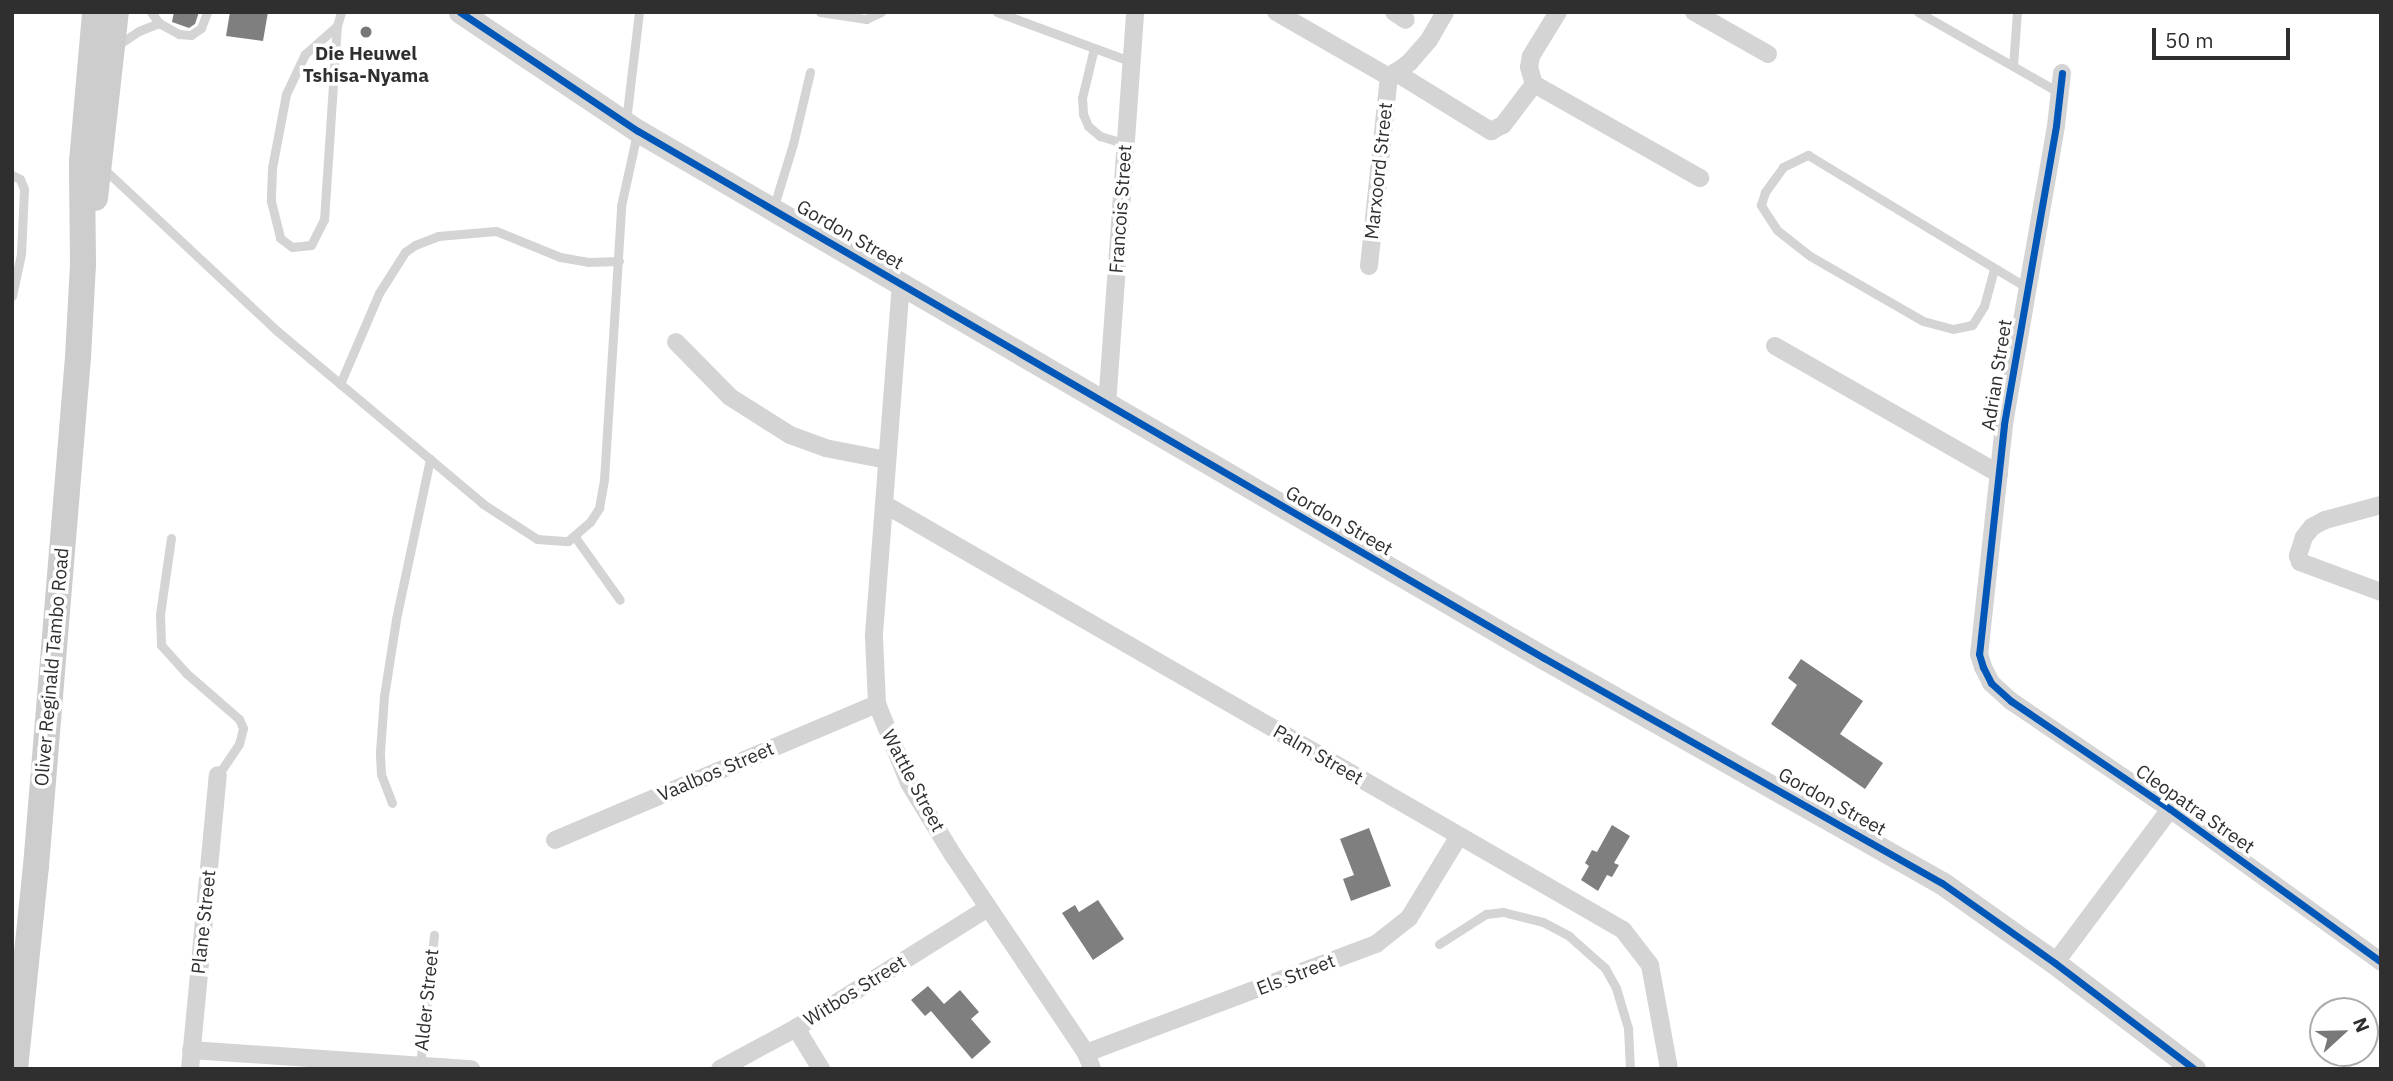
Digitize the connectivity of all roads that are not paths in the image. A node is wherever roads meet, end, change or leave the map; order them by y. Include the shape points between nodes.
1 (95, 12) edge
2 (116, 12) edge
3 (151, 12) edge
4 (207, 12) edge
5 (341, 12) edge
6 (460, 12) edge
7 (639, 12) edge
8 (820, 12) edge
9 (881, 12) edge
10 (997, 12) edge
11 (1135, 12) edge
12 (1276, 12) edge
13 (1445, 12) edge
14 (1558, 12) edge
15 (1695, 12) edge
16 (1918, 12) edge
17 (2017, 12) edge
18 (159, 23) junction
19 (337, 26) junction
20 (1094, 48) junction
21 (113, 49) junction
22 (1768, 54) dead end
23 (1132, 61) junction
24 (2013, 66) junction
25 (810, 72) dead end
26 (2062, 73) dead end
27 (1392, 74) junction
28 (1534, 84) junction
29 (2060, 93) junction
30 (632, 127) junction
31 (1126, 144) junction
32 (100, 165) junction
33 (12, 175) edge
34 (1700, 178) dead end
35 (773, 209) junction
36 (618, 261) junction
37 (83, 264) junction
38 (1368, 266) dead end
39 (1994, 269) junction
40 (901, 283) junction
41 (2026, 287) junction
42 (12, 296) edge
43 (676, 342) dead end
44 (1775, 346) dead end
45 (340, 384) junction
46 (1107, 405) junction
47 (430, 459) junction
48 (887, 460) junction
49 (1999, 474) junction
50 (884, 503) junction
51 (2381, 505) edge
52 (575, 537) junction
53 (171, 538) dead end
54 (2381, 592) edge
55 (620, 600) dead end
56 (1991, 683) joint
57 (877, 705) junction
58 (218, 775) joint
59 (392, 803) dead end
60 (2170, 809) junction
61 (1459, 836) junction
62 (555, 839) dead end
63 (988, 908) junction
64 (434, 935) dead end
65 (1439, 944) dead end
66 (2381, 962) edge
67 (2055, 963) junction
68 (17, 993) edge
69 (796, 1028) junction
70 (191, 1050) junction
71 (1089, 1061) edge
72 (420, 1066) junction
73 (15, 1069) edge
74 (190, 1069) edge
75 (471, 1069) edge
76 (720, 1069) edge
77 (821, 1069) edge
78 (1630, 1069) edge
79 (1669, 1069) edge
80 (2194, 1069) edge

1 - 37 main road, Oliver Reginald Tambo Road via 82,162
2 - 21 main road, Oliver Reginald Tambo Road
3 - 18 lane
4 - 18 lane via 205,23 191,35
5 - 19 lane
6 - 30 street, Gordon Street
7 - 30 lane
8 - 9 lane via 866,19
10 - 20 lane
11 - 23 street, Francois Street
12 - 27 street via 1357,61
13 - 27 street via 1429,40
14 - 28 street via 1531,56
15 - 22 street
16 - 24 lane
17 - 24 lane
18 - 21 lane
19 - 19 lane via 324,220 311,245 292,247 280,238 271,201 272,168 286,94 305,54
20 - 23 lane
20 - 31 lane via 1082,98 1083,114 1100,136
21 - 32 main road, Oliver Reginald Tambo Road
23 - 31 street, Francois Street
24 - 29 lane
25 - 35 lane
26 - 29 street, Adrian Street
27 - 28 street via 1491,131 1503,125
27 - 38 street, Marxoord Street
28 - 34 street
29 - 41 street, Adrian Street
30 - 35 street, Gordon Street
30 - 36 lane
31 - 46 street, Francois Street
32 - 37 main road, Oliver Reginald Tambo Road
32 - 45 lane
33 - 42 lane via 24,189 21,254
35 - 40 street, Gordon Street
36 - 45 lane via 559,257 496,231 438,236 415,246 405,252 379,293
36 - 52 lane via 604,480 599,508
37 - 68 main road, Oliver Reginald Tambo Road via 37,852
39 - 39 lane via 1808,155 1783,167 1761,205 1777,230 1810,256 1923,321 1943,327 1965,329 1978,318
39 - 41 lane
40 - 46 street, Gordon Street
40 - 48 street, Wattle Street
41 - 49 street, Adrian Street
43 - 48 street via 730,397 790,435 825,448
44 - 49 street
45 - 47 lane
46 - 67 street, Gordon Street via 1931,876
47 - 52 lane via 483,504 537,539 556,542
47 - 59 lane via 384,696 381,774
48 - 50 street, Wattle Street
49 - 56 street, Adrian Street via 1979,654
50 - 57 street, Wattle Street via 874,637
50 - 61 street, Palm Street
51 - 54 street via 2312,527 2298,550 2300,562
52 - 55 lane
53 - 58 lane via 160,614 161,645 243,728 239,744
56 - 60 street, Cleopatra Street
57 - 62 street, Vaalbos Street
57 - 63 street, Wattle Street via 909,783
58 - 70 street, Plane Street
60 - 66 street, Cleopatra Street
60 - 67 street
61 - 71 street, Els Street via 1409,918 1376,944
61 - 79 street, Palm Street via 1623,930 1650,965
63 - 69 street, Witbos Street
63 - 71 street, Wattle Street
64 - 72 lane, Alder Street
65 - 78 lane via 1486,914 1503,912 1543,922 1569,936 1605,968 1616,988 1628,1028
67 - 80 street, Gordon Street
68 - 73 main road, Oliver Reginald Tambo Road
69 - 76 street, Witbos Street
69 - 77 street
70 - 72 street
70 - 74 street, Plane Street
72 - 75 street

